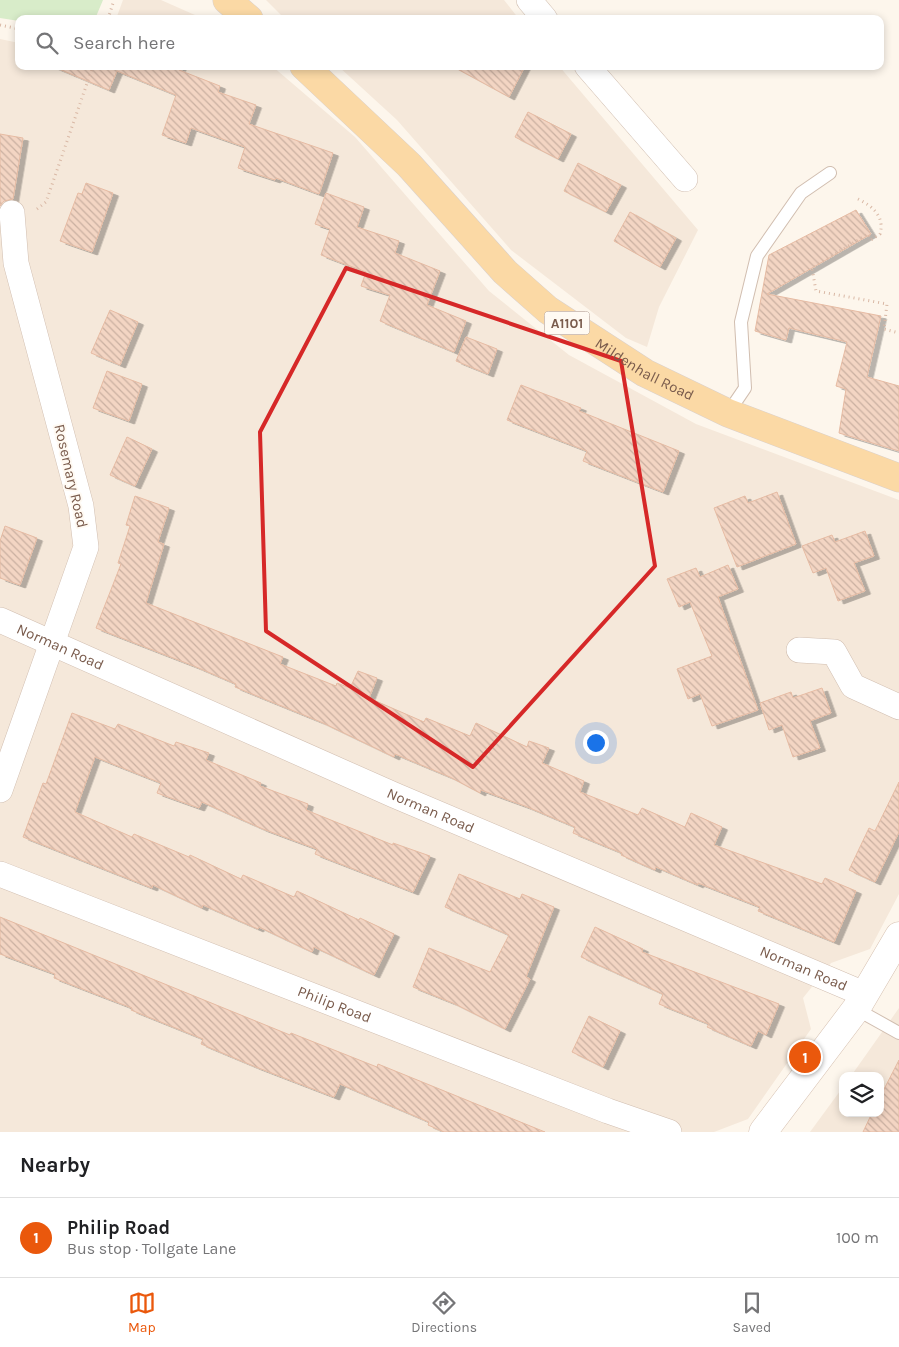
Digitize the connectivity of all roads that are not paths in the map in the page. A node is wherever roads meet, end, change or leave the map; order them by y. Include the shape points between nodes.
1 (227, 0) edge
2 (529, 0) edge
3 (244, 15) edge
4 (542, 15) edge
5 (308, 70) edge
6 (591, 70) edge
7 (830, 173) dead end
8 (684, 179) dead end
9 (13, 221) road end
10 (728, 413) junction
11 (899, 478) edge
12 (0, 620) edge
13 (53, 642) junction
14 (799, 650) dead end
15 (899, 707) edge
16 (0, 790) edge
17 (0, 874) edge
18 (899, 936) edge
19 (860, 1002) junction
20 (899, 1033) edge
21 (669, 1132) edge
22 (763, 1132) edge

1 - 3 main road
2 - 4 street
5 - 10 main road, Mildenhall Road / A1101 via 409,165 505,272 548,310 645,373
6 - 8 street via 671,153
7 - 10 lane via 801,193 758,256 741,322 745,388
9 - 13 street, Rosemary Road via 16,263 81,506 86,547
10 - 11 main road, Mildenhall Road / A1101
12 - 13 street, Norman Road
13 - 16 street, Rosemary Road
13 - 19 street, Norman Road
14 - 15 street via 834,652 854,686
17 - 21 street, Philip Road via 589,1104
18 - 19 street
19 - 20 lane
19 - 22 street

